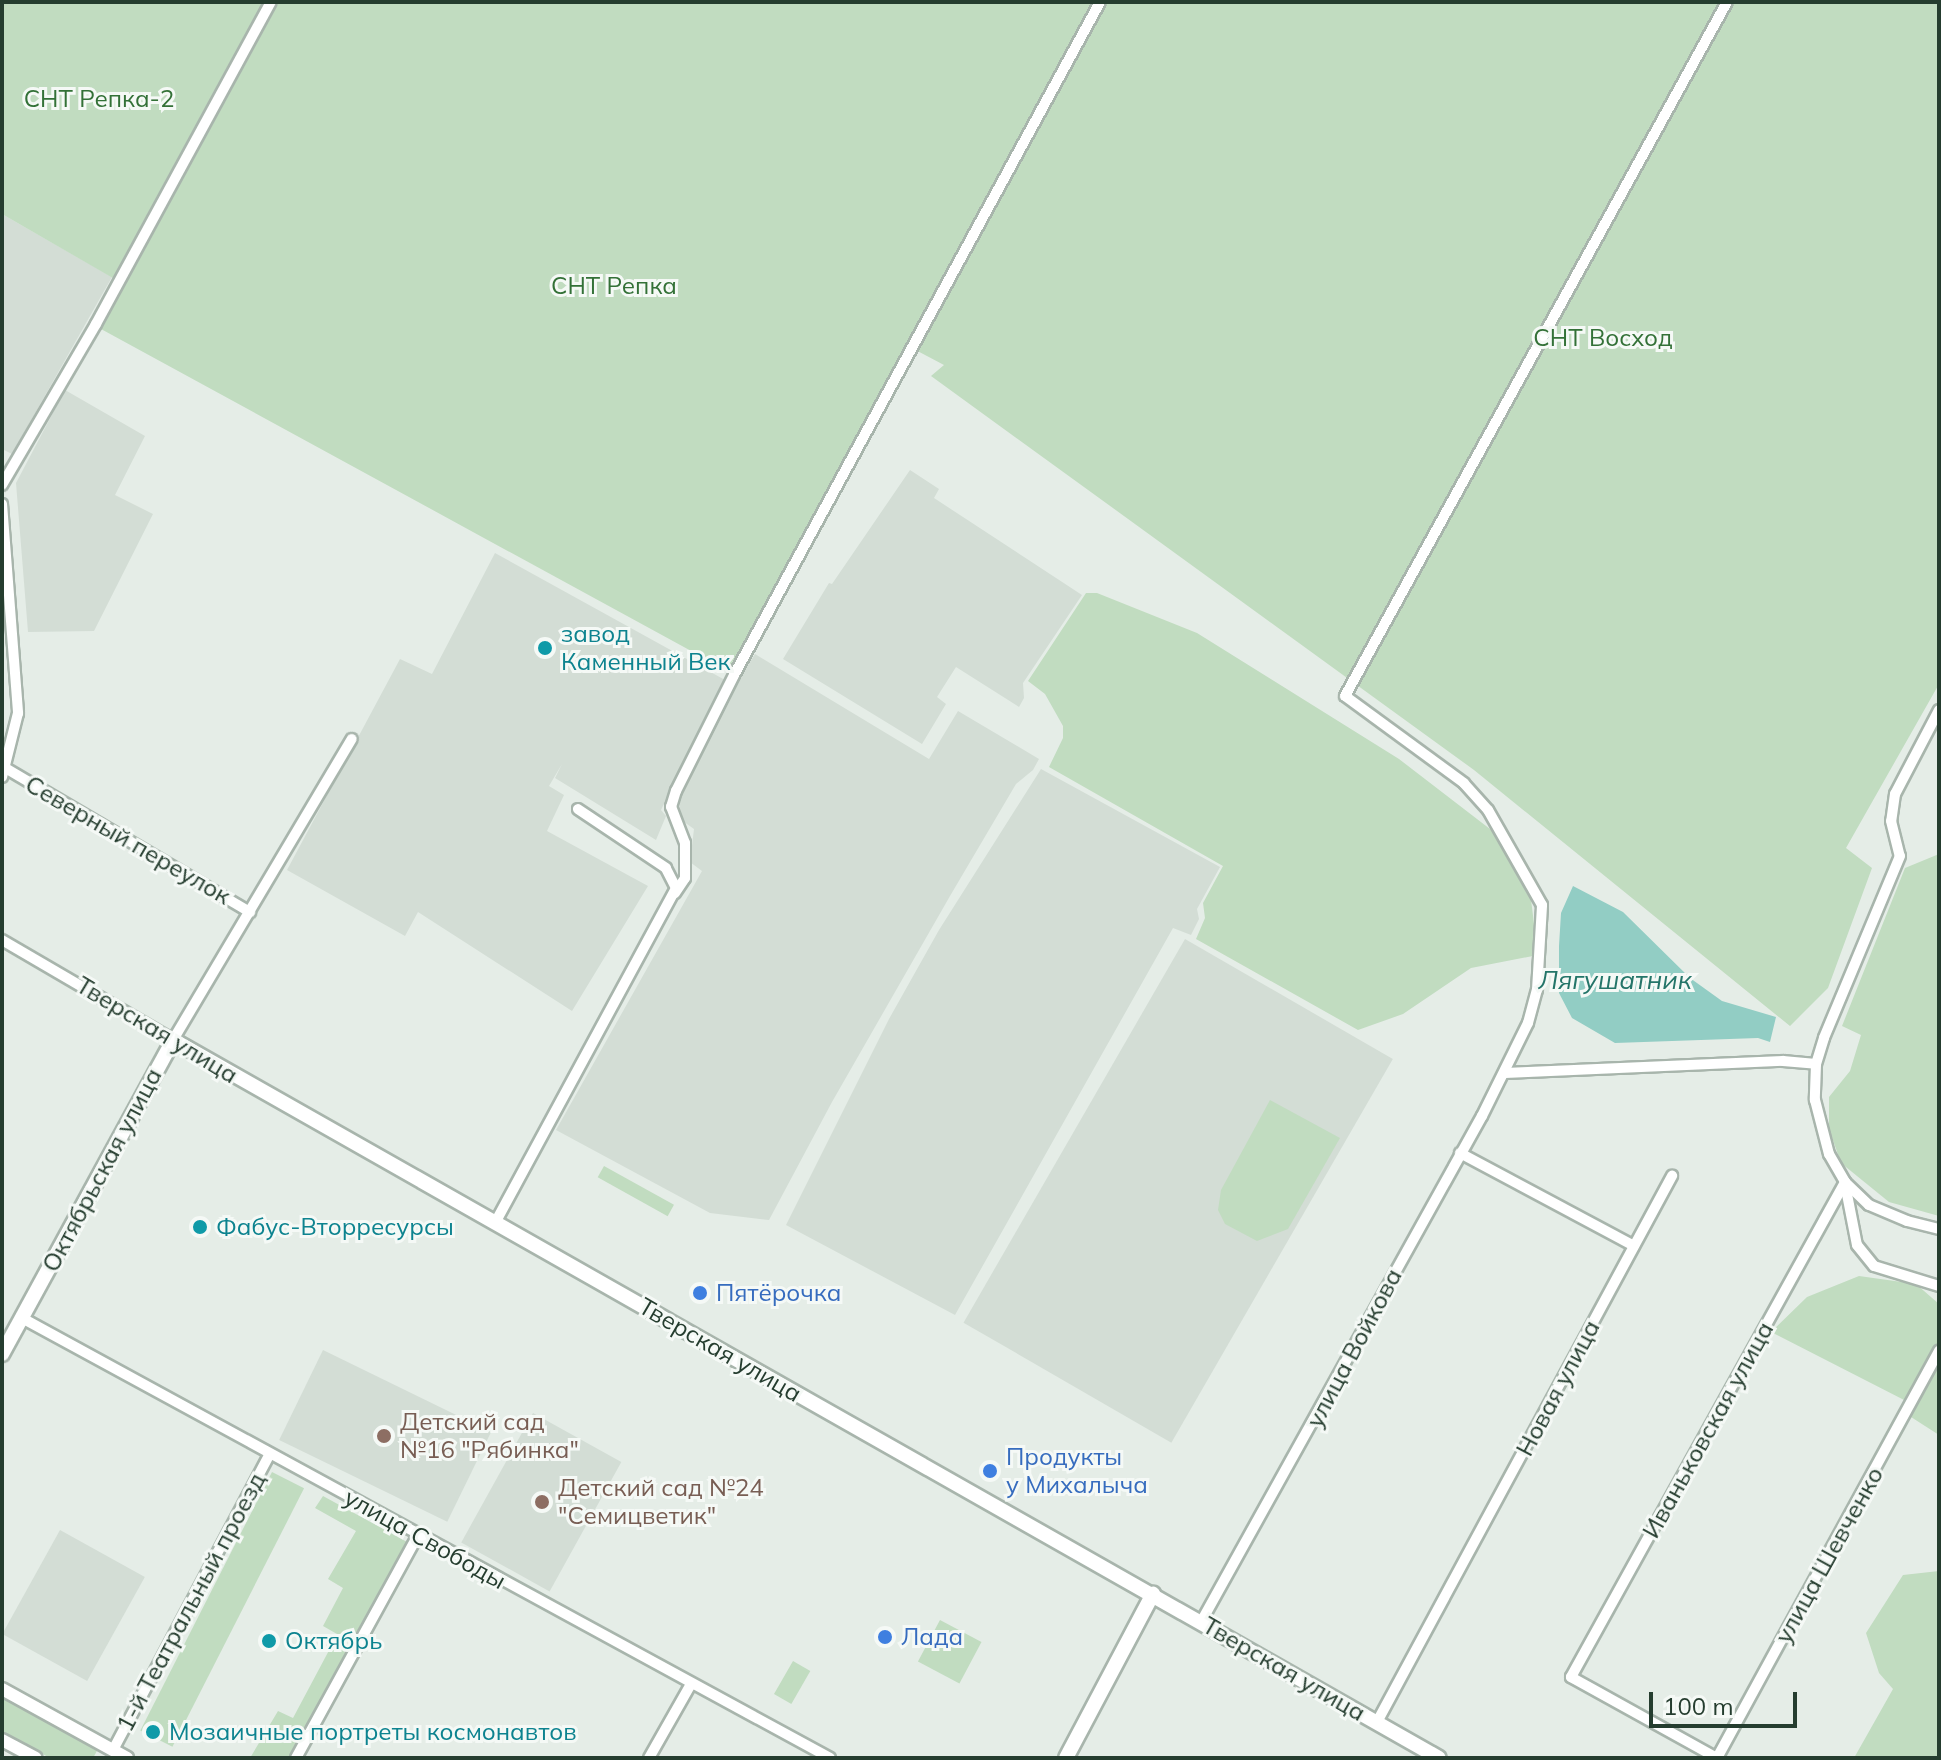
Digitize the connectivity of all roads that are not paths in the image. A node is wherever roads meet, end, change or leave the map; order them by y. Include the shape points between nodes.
1 (271, 2) edge
2 (1100, 2) edge
3 (1727, 2) edge
4 (2, 485) edge
5 (2, 504) edge
6 (1939, 710) edge
7 (352, 739) dead end
8 (3, 771) edge
9 (578, 809) dead end
10 (675, 893) junction
11 (250, 912) junction
12 (2, 940) edge
13 (173, 1040) junction
14 (1816, 1064) junction
15 (1505, 1073) junction
16 (1460, 1153) junction
17 (1672, 1176) dead end
18 (1845, 1182) junction
19 (495, 1223) junction
20 (1939, 1229) edge
21 (1634, 1246) junction
22 (1939, 1286) edge
23 (22, 1318) junction
24 (1939, 1351) edge
25 (2, 1354) edge
26 (269, 1455) junction
27 (418, 1535) junction
28 (1153, 1594) junction
29 (1201, 1622) junction
30 (691, 1684) junction
31 (2, 1689) edge
32 (1377, 1722) junction
33 (2, 1740) edge
34 (121, 1755) edge
35 (36, 1758) edge
36 (296, 1758) edge
37 (649, 1758) edge
38 (830, 1758) edge
39 (1066, 1758) edge
40 (1439, 1758) edge
41 (1717, 1758) edge

1 - 4 street via 103,312
2 - 10 street via 676,791 671,807 685,843 685,878
3 - 15 street, улица Войкова via 1345,696 1464,783 1488,810 1542,905 1537,990
5 - 8 street, Северный переулок via 18,713
6 - 14 street via 1895,794 1891,821 1900,856
7 - 11 street, Октябрьская улица
8 - 11 street, Северный переулок
9 - 10 street via 666,868
10 - 19 street
11 - 13 street, Октябрьская улица
12 - 13 street, Тверская улица
13 - 19 main road, Тверская улица
13 - 23 main road, Октябрьская улица
14 - 15 street
14 - 18 street via 1815,1100 1829,1154
15 - 16 street, улица Войкова
16 - 21 street
16 - 29 street, улица Войкова
17 - 21 street, Новая улица
18 - 20 street via 1869,1205
18 - 22 street via 1857,1245 1874,1266
18 - 41 street, Иваньковская улица via 1571,1677
19 - 28 main road, Тверская улица
21 - 32 street, Новая улица
23 - 25 main road, Октябрьская улица
23 - 26 street, улица Свободы
24 - 41 street, улица Шевченко
26 - 27 street, улица Свободы
26 - 34 street, 1-й Театральный проезд
27 - 30 street, улица Свободы
27 - 36 street
28 - 29 main road, Тверская улица
28 - 39 main road
29 - 32 main road, Тверская улица
30 - 37 street
30 - 38 street, улица Свободы
31 - 34 street
32 - 40 main road, Тверская улица
33 - 35 street

